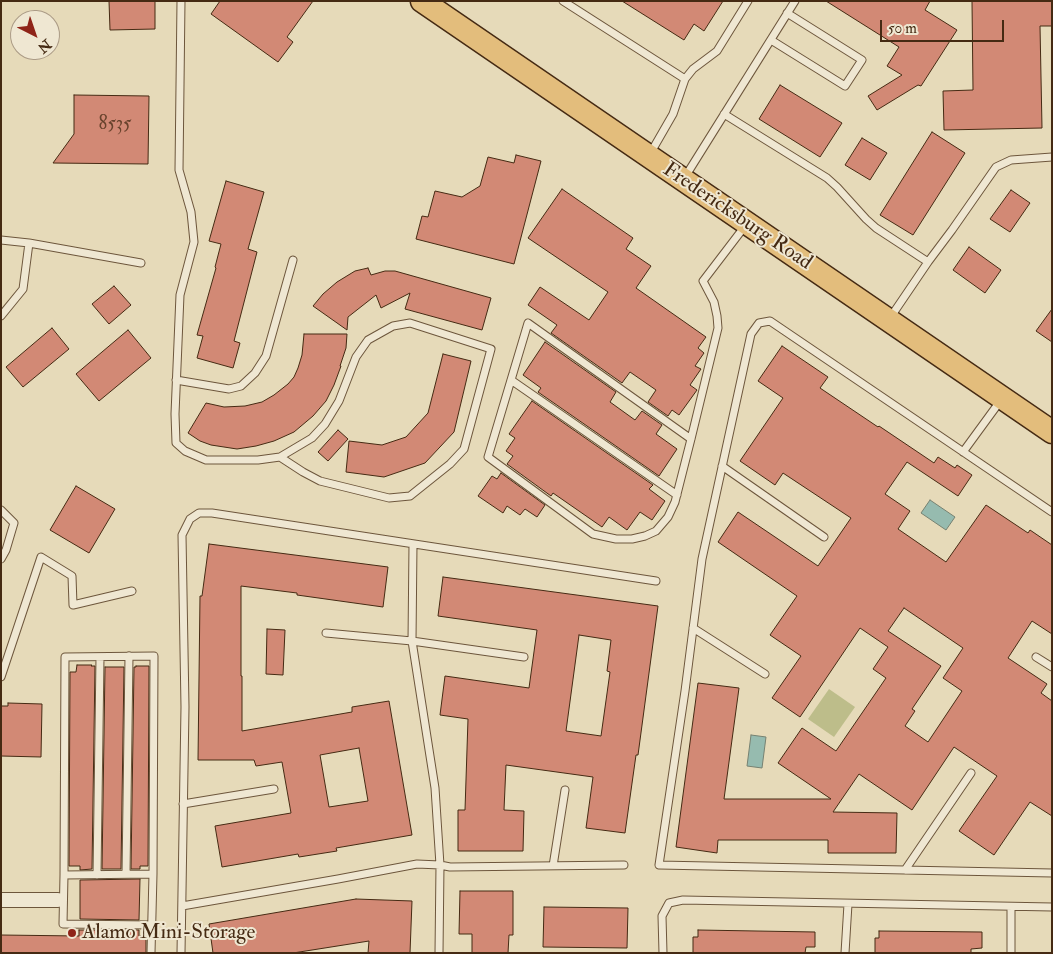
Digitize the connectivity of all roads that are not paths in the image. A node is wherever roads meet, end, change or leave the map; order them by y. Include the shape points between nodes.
1 (180, 1) edge
2 (422, 1) edge
3 (564, 1) edge
4 (748, 1) edge
5 (795, 1) edge
6 (787, 13) junction
7 (771, 40) junction
8 (685, 79) junction
9 (724, 114) junction
10 (648, 157) junction
11 (1052, 157) edge
12 (683, 180) junction
13 (747, 224) junction
14 (1, 240) edge
15 (29, 243) junction
16 (293, 260) dead end
17 (928, 262) junction
18 (140, 263) dead end
19 (1, 316) edge
20 (888, 320) junction
21 (176, 380) junction
22 (511, 380) junction
23 (1002, 398) junction
24 (1052, 432) edge
25 (691, 439) junction
26 (963, 452) junction
27 (280, 457) junction
28 (722, 466) junction
29 (677, 495) junction
30 (1, 510) edge
31 (1052, 512) edge
32 (824, 537) dead end
33 (413, 544) junction
34 (1, 560) edge
35 (656, 581) dead end
36 (132, 591) dead end
37 (693, 628) junction
38 (326, 633) dead end
39 (412, 641) junction
40 (128, 656) junction
41 (524, 656) dead end
42 (100, 657) junction
43 (1036, 657) dead end
44 (1052, 668) edge
45 (766, 674) dead end
46 (1, 676) edge
47 (971, 772) dead end
48 (274, 789) dead end
49 (565, 790) dead end
50 (183, 804) junction
51 (440, 864) junction
52 (624, 865) dead end
53 (553, 866) junction
54 (905, 870) junction
55 (1052, 873) edge
56 (97, 874) junction
57 (126, 874) junction
58 (153, 874) junction
59 (64, 875) junction
60 (1, 900) edge
61 (61, 900) junction
62 (848, 904) junction
63 (182, 906) junction
64 (1011, 907) junction
65 (1052, 907) edge
66 (152, 924) junction
67 (151, 953) edge
68 (181, 953) edge
69 (438, 953) edge
70 (663, 953) edge
71 (845, 953) edge
72 (1011, 953) edge

1 - 21 lane via 178,170 191,212 194,242 180,295
2 - 10 main road, Fredericksburg Road
3 - 8 lane
4 - 8 lane via 717,51
5 - 6 lane
6 - 7 lane
6 - 7 lane via 862,60 844,86
7 - 9 lane
8 - 10 lane via 673,114
9 - 12 lane
9 - 17 lane via 827,178 876,228
10 - 12 main road, Fredericksburg Road
11 - 17 lane via 1011,160 996,166
12 - 13 main road, Fredericksburg Road
13 - 20 main road, Fredericksburg Road
13 - 25 lane via 703,281 714,302 718,328
14 - 15 lane
15 - 18 lane
15 - 19 lane via 23,289
16 - 21 lane via 266,356 255,373 241,386 229,389
17 - 20 lane
20 - 23 main road, Fredericksburg Road
21 - 27 lane via 176,443 184,451 206,460
22 - 25 lane via 528,323
22 - 29 lane
22 - 29 lane via 488,457 593,534 616,539 645,536 668,517
23 - 24 main road, Fredericksburg Road
23 - 26 lane
25 - 29 lane
26 - 28 lane via 770,321 759,323 751,334
26 - 31 lane
27 - 27 lane via 312,438 325,424 340,401 356,357 368,340 393,326 410,323 491,349 464,449 410,496 389,498 320,481
28 - 32 lane
28 - 37 lane via 702,559
30 - 34 lane via 14,523
33 - 35 lane
33 - 39 lane
33 - 50 lane via 212,512 199,513 190,519 182,536
36 - 46 lane via 73,605 72,576 41,557
37 - 45 lane
37 - 54 lane via 659,865
38 - 39 lane
39 - 41 lane
39 - 51 lane via 435,788
40 - 42 lane
40 - 57 lane
40 - 58 lane via 154,656
42 - 56 lane
42 - 59 lane via 65,657
43 - 44 lane
47 - 54 lane
48 - 50 lane
49 - 53 lane
50 - 63 lane
51 - 53 lane
51 - 63 lane via 417,864
51 - 69 lane
52 - 53 lane
54 - 55 lane
56 - 57 lane
56 - 59 lane
57 - 58 lane
58 - 66 lane
59 - 61 lane
60 - 61 street
61 - 66 lane via 63,924
62 - 64 lane
62 - 70 lane via 683,900 669,903 662,916
62 - 71 lane
63 - 68 lane
64 - 65 lane
64 - 72 lane
66 - 67 lane

